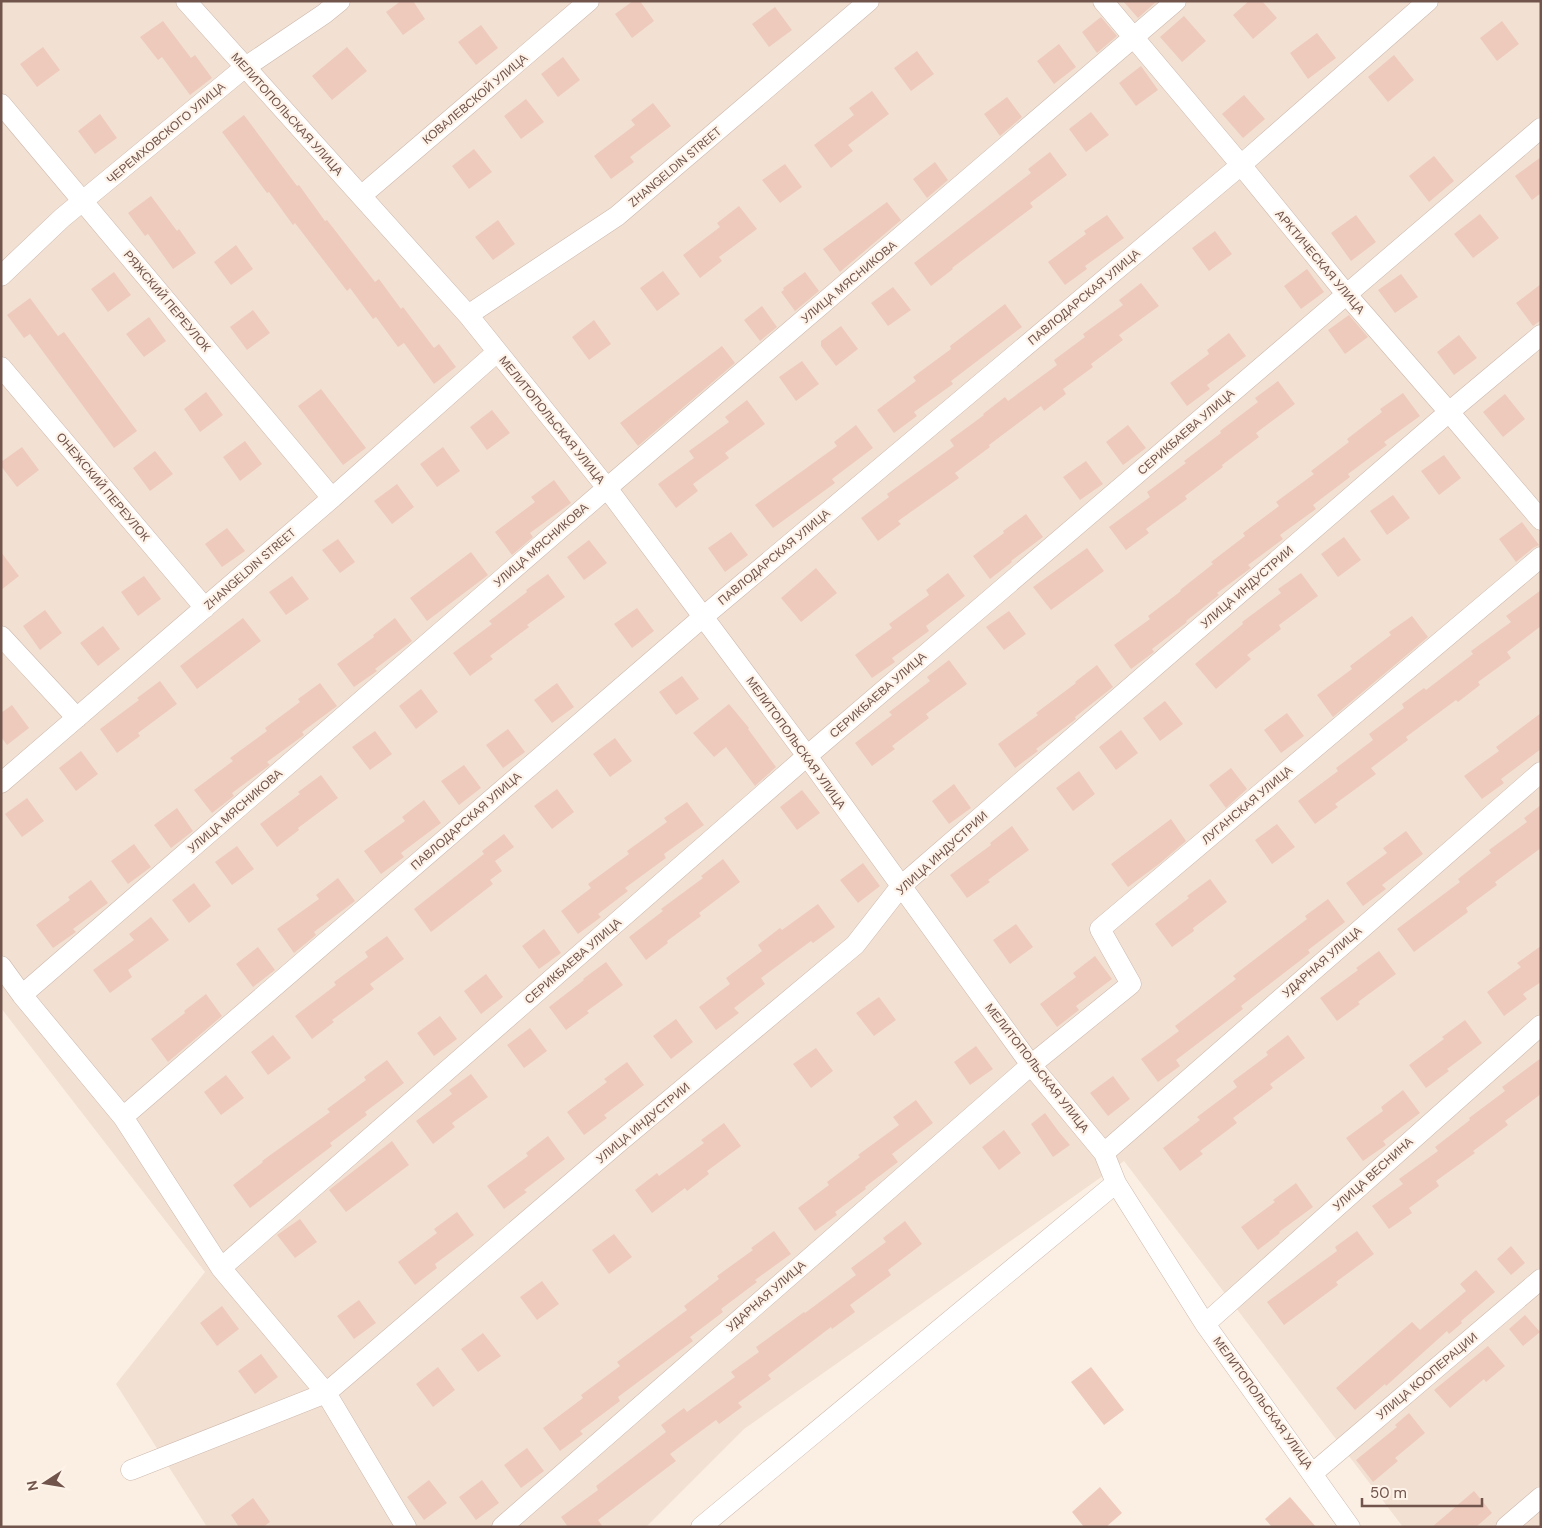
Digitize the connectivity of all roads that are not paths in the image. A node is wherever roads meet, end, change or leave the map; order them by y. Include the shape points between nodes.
1 (186, 1) edge
2 (340, 1) edge
3 (589, 1) edge
4 (869, 1) edge
5 (1103, 1) edge
6 (1176, 1) edge
7 (1428, 1) edge
8 (1134, 38) junction
9 (244, 68) junction
10 (1, 104) edge
11 (1541, 128) edge
12 (1241, 165) junction
13 (361, 196) junction
14 (84, 201) junction
15 (1, 276) edge
16 (1347, 295) junction
17 (468, 315) junction
18 (1541, 336) edge
19 (497, 352) junction
20 (1, 367) edge
21 (1449, 412) junction
22 (607, 488) junction
23 (332, 498) junction
24 (1541, 520) edge
25 (1541, 557) edge
26 (205, 608) junction
27 (703, 617) junction
28 (1, 636) edge
29 (77, 718) junction
30 (807, 756) junction
31 (1541, 772) edge
32 (1, 783) edge
33 (901, 886) junction
34 (1, 966) edge
35 (22, 995) junction
36 (1541, 1024) edge
37 (1031, 1065) junction
38 (123, 1117) junction
39 (1104, 1153) junction
40 (1116, 1183) junction
41 (221, 1268) junction
42 (1541, 1279) edge
43 (1205, 1324) junction
44 (326, 1393) junction
45 (131, 1470) dead end
46 (1313, 1473) junction
47 (1541, 1497) edge
48 (406, 1527) edge
49 (502, 1527) edge
50 (701, 1527) edge
51 (1350, 1527) edge
52 (1506, 1527) edge

1 - 9 street, МЕЛИТОПОЛЬСКАЯ УЛИЦА
2 - 9 street, ЧЕРЕМХОВСКОГО УЛИЦА
3 - 13 street, КОВАЛЕВСКОЙ УЛИЦА
4 - 17 street, ZHANGELDIN STREET via 617,216
5 - 8 street, АРКТИЧЕСКАЯ УЛИЦА
6 - 8 street, УЛИЦА МЯСНИКОВА
7 - 12 street, ПАВЛОДАРСКАЯ УЛИЦА
8 - 12 street, АРКТИЧЕСКАЯ УЛИЦА
8 - 22 street, УЛИЦА МЯСНИКОВА
9 - 13 street, МЕЛИТОПОЛЬСКАЯ УЛИЦА
9 - 14 street, ЧЕРЕМХОВСКОГО УЛИЦА
10 - 14 street, РЯЖСКИЙ ПЕРЕУЛОК
11 - 16 street, СЕРИКБАЕВА УЛИЦА
12 - 16 street, АРКТИЧЕСКАЯ УЛИЦА
12 - 27 street, ПАВЛОДАРСКАЯ УЛИЦА
13 - 17 street, МЕЛИТОПОЛЬСКАЯ УЛИЦА
14 - 15 street, ЧЕРЕМХОВСКОГО УЛИЦА
14 - 23 street, РЯЖСКИЙ ПЕРЕУЛОК
16 - 21 street, АРКТИЧЕСКАЯ УЛИЦА
16 - 30 street, СЕРИКБАЕВА УЛИЦА
17 - 19 street, МЕЛИТОПОЛЬСКАЯ УЛИЦА
18 - 21 street, УЛИЦА ИНДУСТРИИ
19 - 22 street, МЕЛИТОПОЛЬСКАЯ УЛИЦА
19 - 23 street, ZHANGELDIN STREET
20 - 26 street, ОНЕЖСКИЙ ПЕРЕУЛОК
21 - 24 street, АРКТИЧЕСКАЯ УЛИЦА
21 - 33 street, УЛИЦА ИНДУСТРИИ
22 - 27 street, МЕЛИТОПОЛЬСКАЯ УЛИЦА
22 - 35 street, УЛИЦА МЯСНИКОВА
23 - 26 street, ZHANGELDIN STREET
25 - 37 street, ЛУГАНСКАЯ УЛИЦА via 1100,929 1131,984
26 - 29 street, ZHANGELDIN STREET
27 - 30 street, МЕЛИТОПОЛЬСКАЯ УЛИЦА
27 - 38 street, ПАВЛОДАРСКАЯ УЛИЦА
28 - 29 street
29 - 32 street, ZHANGELDIN STREET
30 - 33 street, МЕЛИТОПОЛЬСКАЯ УЛИЦА
30 - 41 street, СЕРИКБАЕВА УЛИЦА
31 - 39 street, УДАРНАЯ УЛИЦА
33 - 37 street, МЕЛИТОПОЛЬСКАЯ УЛИЦА
33 - 44 street, УЛИЦА ИНДУСТРИИ via 855,945
34 - 35 street
35 - 38 street
36 - 43 street, УЛИЦА ВЕСНИНА
37 - 39 street, МЕЛИТОПОЛЬСКАЯ УЛИЦА
37 - 49 street, УДАРНАЯ УЛИЦА
38 - 41 street
39 - 40 street, МЕЛИТОПОЛЬСКАЯ УЛИЦА
40 - 43 street, МЕЛИТОПОЛЬСКАЯ УЛИЦА
40 - 50 street
41 - 44 street
42 - 46 street, УЛИЦА КООПЕРАЦИИ
43 - 46 street, МЕЛИТОПОЛЬСКАЯ УЛИЦА
44 - 45 street, УЛИЦА ИНДУСТРИИ
44 - 48 street
46 - 51 street, МЕЛИТОПОЛЬСКАЯ УЛИЦА
47 - 52 street

